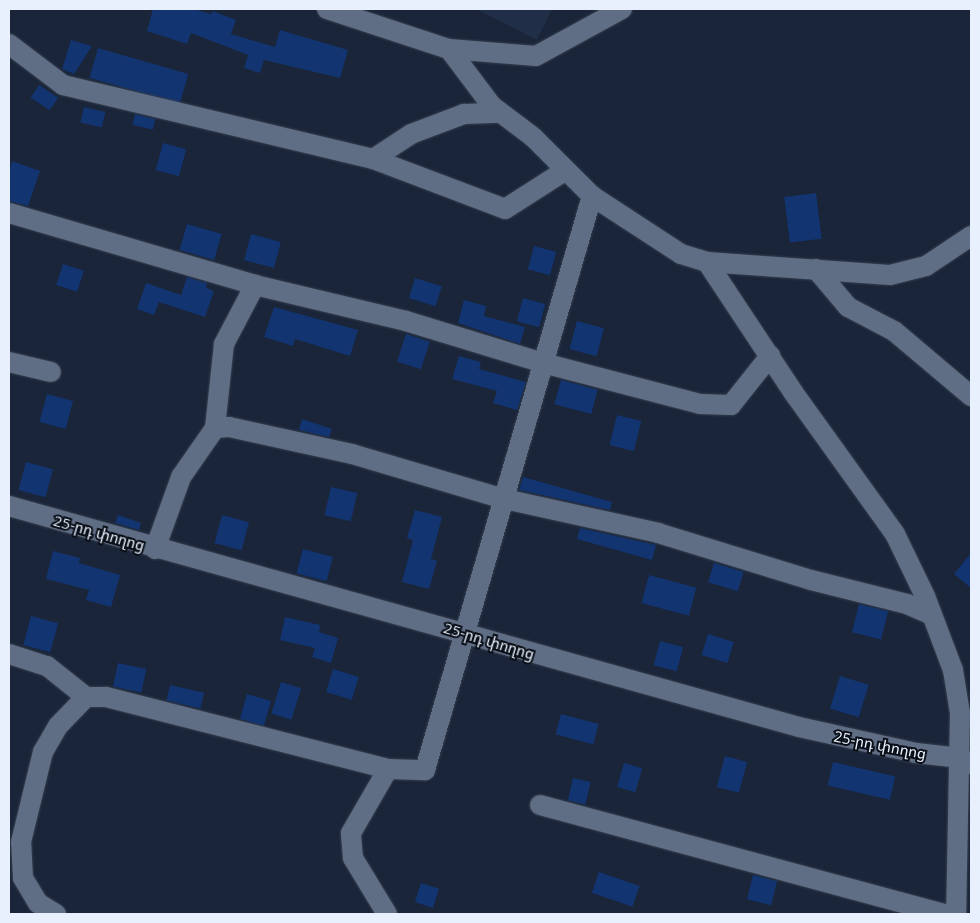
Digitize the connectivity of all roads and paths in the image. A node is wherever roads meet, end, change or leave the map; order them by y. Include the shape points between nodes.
1 (327, 9) edge
2 (622, 9) edge
3 (9, 44) edge
4 (449, 48) junction
5 (500, 113) junction
6 (372, 158) junction
7 (566, 170) junction
8 (592, 196) junction
9 (9, 213) edge
10 (971, 236) edge
11 (708, 262) junction
12 (816, 269) junction
13 (256, 285) junction
14 (770, 356) junction
15 (9, 362) edge
16 (543, 363) junction
17 (51, 372) dead end
18 (971, 396) edge
19 (215, 428) junction
20 (504, 499) junction
21 (9, 506) edge
22 (155, 549) junction
23 (932, 615) junction
24 (465, 632) junction
25 (9, 654) edge
26 (86, 697) junction
27 (966, 761) edge
28 (388, 769) junction
29 (540, 805) dead end
30 (56, 914) edge
31 (387, 914) edge
32 (944, 914) edge
33 (956, 914) edge

1 - 4 street
2 - 4 street via 536,56
3 - 6 street via 63,85
4 - 5 street
5 - 6 street via 464,114 411,134
5 - 7 street via 533,137
6 - 7 street via 505,208
7 - 8 street
8 - 11 street via 681,254
8 - 16 street
9 - 13 street
10 - 12 street via 926,266 890,275
11 - 12 street
11 - 14 street
12 - 18 street via 848,307 894,331
13 - 16 street via 406,321
13 - 19 street via 224,344
14 - 16 street via 731,405 700,404
14 - 23 street via 895,534
15 - 17 street
16 - 20 street
19 - 20 street via 229,427 352,454
19 - 22 street via 181,477
20 - 23 street via 658,533 811,580 907,604
20 - 24 street
21 - 22 street, 25-րդ փողոց
22 - 24 street, 25-րդ փողոց
23 - 27 street via 953,670
24 - 27 street, 25-րդ փողոց via 582,669 708,699 799,727
24 - 28 street via 425,770
25 - 26 street via 47,666
26 - 28 street via 106,697
26 - 30 street via 58,726 43,752 25,817 20,862 23,878 38,903
27 - 33 street
28 - 31 street via 351,833 353,858
29 - 32 street

